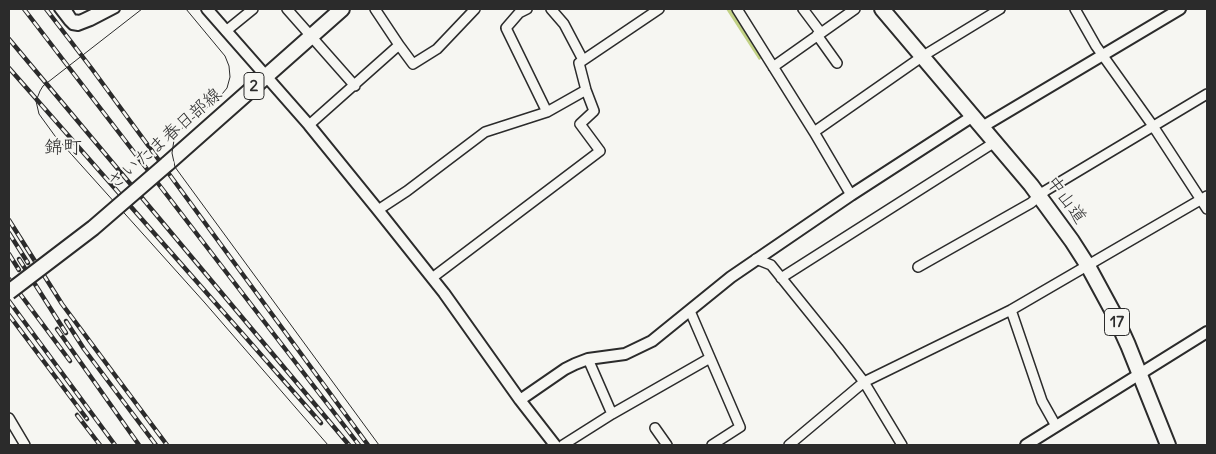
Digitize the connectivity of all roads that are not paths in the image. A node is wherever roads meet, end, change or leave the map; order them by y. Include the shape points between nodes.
1 (58, 9) edge
2 (65, 9) edge
3 (105, 9) edge
4 (116, 9) edge
5 (207, 9) edge
6 (253, 9) edge
7 (288, 9) edge
8 (342, 9) edge
9 (375, 9) edge
10 (475, 9) edge
11 (527, 9) edge
12 (551, 9) edge
13 (659, 9) edge
14 (737, 9) edge
15 (803, 9) edge
16 (854, 9) edge
17 (882, 9) edge
18 (1000, 9) edge
19 (1075, 9) edge
20 (1180, 9) edge
21 (226, 31) junction
22 (819, 34) junction
23 (311, 36) junction
24 (399, 45) junction
25 (1102, 55) junction
26 (923, 56) junction
27 (583, 60) junction
28 (837, 63) dead end
29 (773, 67) junction
30 (265, 77) junction
31 (355, 86) junction
32 (586, 90) junction
33 (1207, 94) edge
34 (547, 112) junction
35 (973, 116) junction
36 (309, 125) junction
37 (1153, 126) junction
38 (982, 127) junction
39 (814, 132) junction
40 (995, 142) junction
41 (851, 195) junction
42 (1040, 196) junction
43 (1204, 198) edge
44 (1207, 209) edge
45 (378, 210) junction
46 (756, 260) junction
47 (918, 266) dead end
48 (1088, 266) junction
49 (432, 278) junction
50 (781, 278) junction
51 (9, 292) edge
52 (1011, 310) junction
53 (690, 311) junction
54 (1207, 332) edge
55 (710, 358) junction
56 (588, 359) junction
57 (1140, 373) junction
58 (864, 382) junction
59 (520, 400) junction
60 (612, 414) junction
61 (9, 418) edge
62 (1056, 426) junction
63 (655, 428) dead end
64 (1031, 444) edge
65 (25, 445) edge
66 (555, 445) edge
67 (563, 445) edge
68 (667, 445) edge
69 (712, 445) edge
70 (790, 445) edge
71 (902, 445) edge
72 (1168, 445) edge

1 - 4 street via 72,26 78,27
2 - 3 street via 72,20 80,21
5 - 21 street
6 - 21 street
7 - 23 street
8 - 23 main road, さいたま春日部線 / 2
9 - 24 street
10 - 24 street via 437,49 413,64
11 - 34 street via 506,28
12 - 27 street via 564,24
13 - 27 street
14 - 29 street
15 - 22 street
16 - 22 street
17 - 26 main road, 中山道 / 17
18 - 26 street
19 - 25 street
20 - 25 street
21 - 30 street
22 - 28 street
22 - 29 street
23 - 30 main road, さいたま春日部線 / 2
23 - 31 street
24 - 31 street
25 - 37 street
25 - 38 street
26 - 35 main road, 中山道 / 17
26 - 39 street
27 - 32 street via 579,64
29 - 39 street
30 - 36 street
30 - 51 main road, さいたま春日部線 / 2, bridge via 93,228
31 - 36 street
32 - 34 street
32 - 49 street via 594,111 580,124 600,151
33 - 37 street
34 - 45 street via 485,132
35 - 38 main road, 中山道 / 17
35 - 41 street
36 - 45 street
37 - 42 street
37 - 43 street
38 - 40 main road, 中山道 / 17
39 - 41 street
40 - 42 main road, 中山道 / 17
40 - 50 street
41 - 46 street
42 - 47 street
42 - 48 main road, 中山道 / 17
43 - 44 street
43 - 48 street
45 - 49 street
46 - 50 street via 771,265
46 - 53 street via 731,276
48 - 52 street
48 - 57 main road, 中山道 / 17
49 - 59 street
50 - 58 street
52 - 58 street
52 - 62 street via 1042,401
53 - 55 street
53 - 56 street via 640,349
54 - 57 street
55 - 60 street
55 - 69 street via 740,427
56 - 59 street via 565,369
56 - 60 street
57 - 62 street
57 - 72 main road, 中山道 / 17
58 - 70 street
58 - 71 street
59 - 66 street
60 - 67 street
61 - 65 street
62 - 64 street
63 - 68 street

